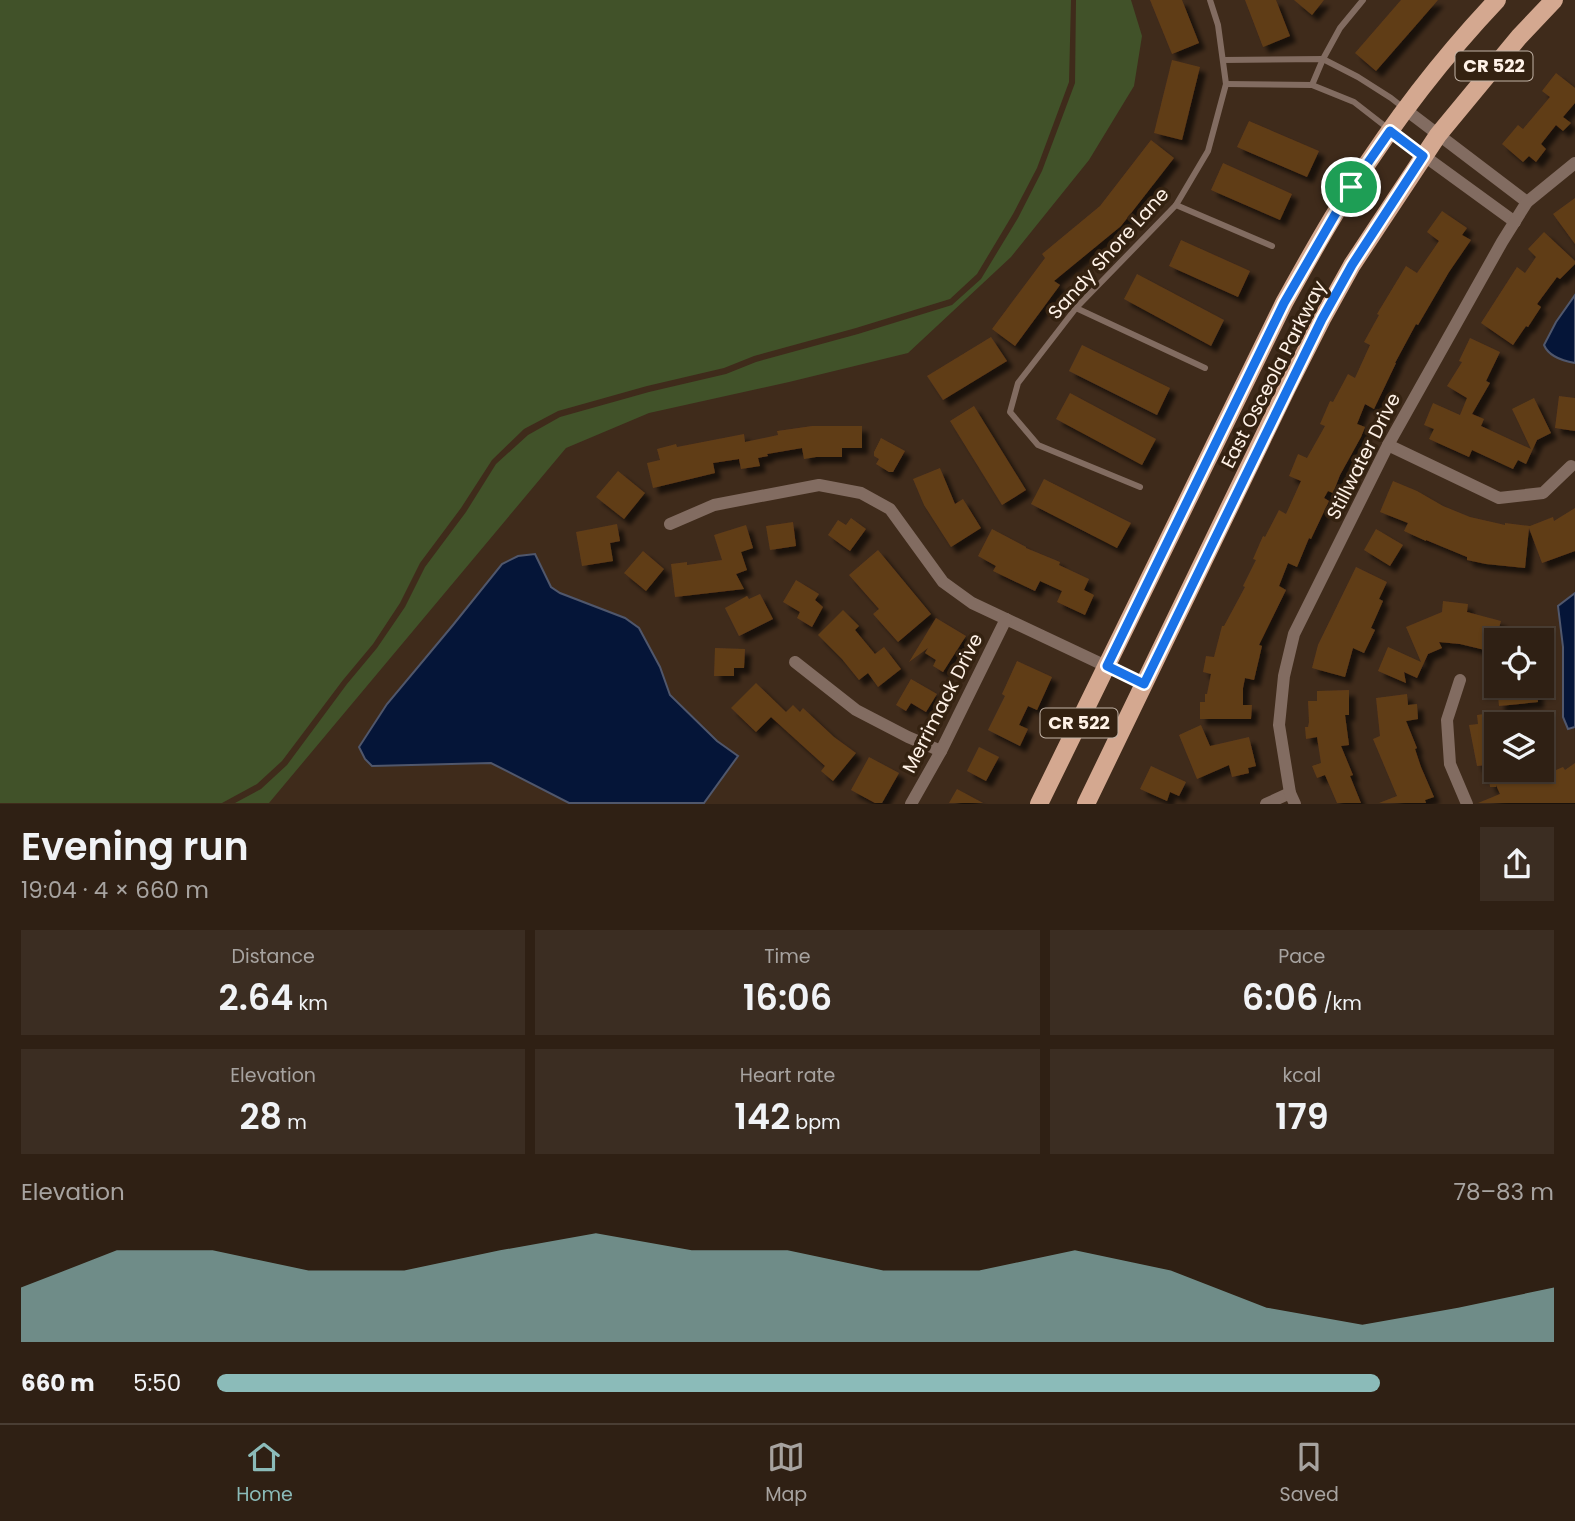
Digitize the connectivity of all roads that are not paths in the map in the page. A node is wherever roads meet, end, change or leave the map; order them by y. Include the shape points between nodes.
1 (1210, 0) edge
2 (1363, 0) edge
3 (1497, 0) edge
4 (1554, 0) edge
5 (1323, 59) junction
6 (1223, 60) junction
7 (1226, 84) junction
8 (1312, 85) junction
9 (1406, 110) junction
10 (1390, 131) junction
11 (1438, 135) junction
12 (1423, 156) junction
13 (1575, 163) edge
14 (1527, 202) junction
15 (1176, 205) junction
16 (1515, 222) junction
17 (1272, 246) dead end
18 (1076, 308) junction
19 (1205, 368) dead end
20 (1388, 445) junction
21 (1571, 466) dead end
22 (1140, 487) dead end
23 (670, 524) dead end
24 (1006, 619) junction
25 (795, 662) dead end
26 (1107, 666) junction
27 (1460, 680) dead end
28 (1144, 684) junction
29 (941, 751) junction
30 (1292, 798) edge
31 (911, 803) edge
32 (1039, 803) edge
33 (1086, 803) edge
34 (1266, 803) edge
35 (1467, 803) edge

1 - 6 lane, Sandy Shore Lane
2 - 5 lane
3 - 9 main road, East Osceola Parkway / CR 522
4 - 11 main road, East Osceola Parkway / CR 522
5 - 6 lane
5 - 8 lane
5 - 9 lane
6 - 7 lane, Sandy Shore Lane
7 - 8 lane
7 - 15 lane, Sandy Shore Lane via 1208,151
8 - 10 lane via 1354,102
9 - 10 main road, East Osceola Parkway / CR 522
9 - 11 street
10 - 12 street
10 - 26 main road, East Osceola Parkway / CR 522 via 1351,187 1284,303
11 - 12 main road, East Osceola Parkway / CR 522
11 - 14 street
12 - 16 street
12 - 28 main road, East Osceola Parkway / CR 522 via 1322,319
13 - 14 street, Stillwater Drive
14 - 16 street, Stillwater Drive
15 - 17 lane
15 - 18 lane, Sandy Shore Lane
16 - 20 street, Stillwater Drive
18 - 19 lane
18 - 22 lane, Sandy Shore Lane via 1018,383 1010,412 1038,445
20 - 21 street via 1499,498 1543,493
20 - 30 street, Stillwater Drive via 1294,634 1279,725
23 - 24 street via 713,505 819,485 861,493 890,509 943,582 971,603
24 - 26 street
24 - 29 street, Merrimack Drive
25 - 29 street via 856,710
26 - 28 street
26 - 32 main road, East Osceola Parkway / CR 522
27 - 35 street via 1447,720 1450,764
28 - 33 main road, East Osceola Parkway / CR 522
29 - 31 street, Merrimack Drive
30 - 34 street

